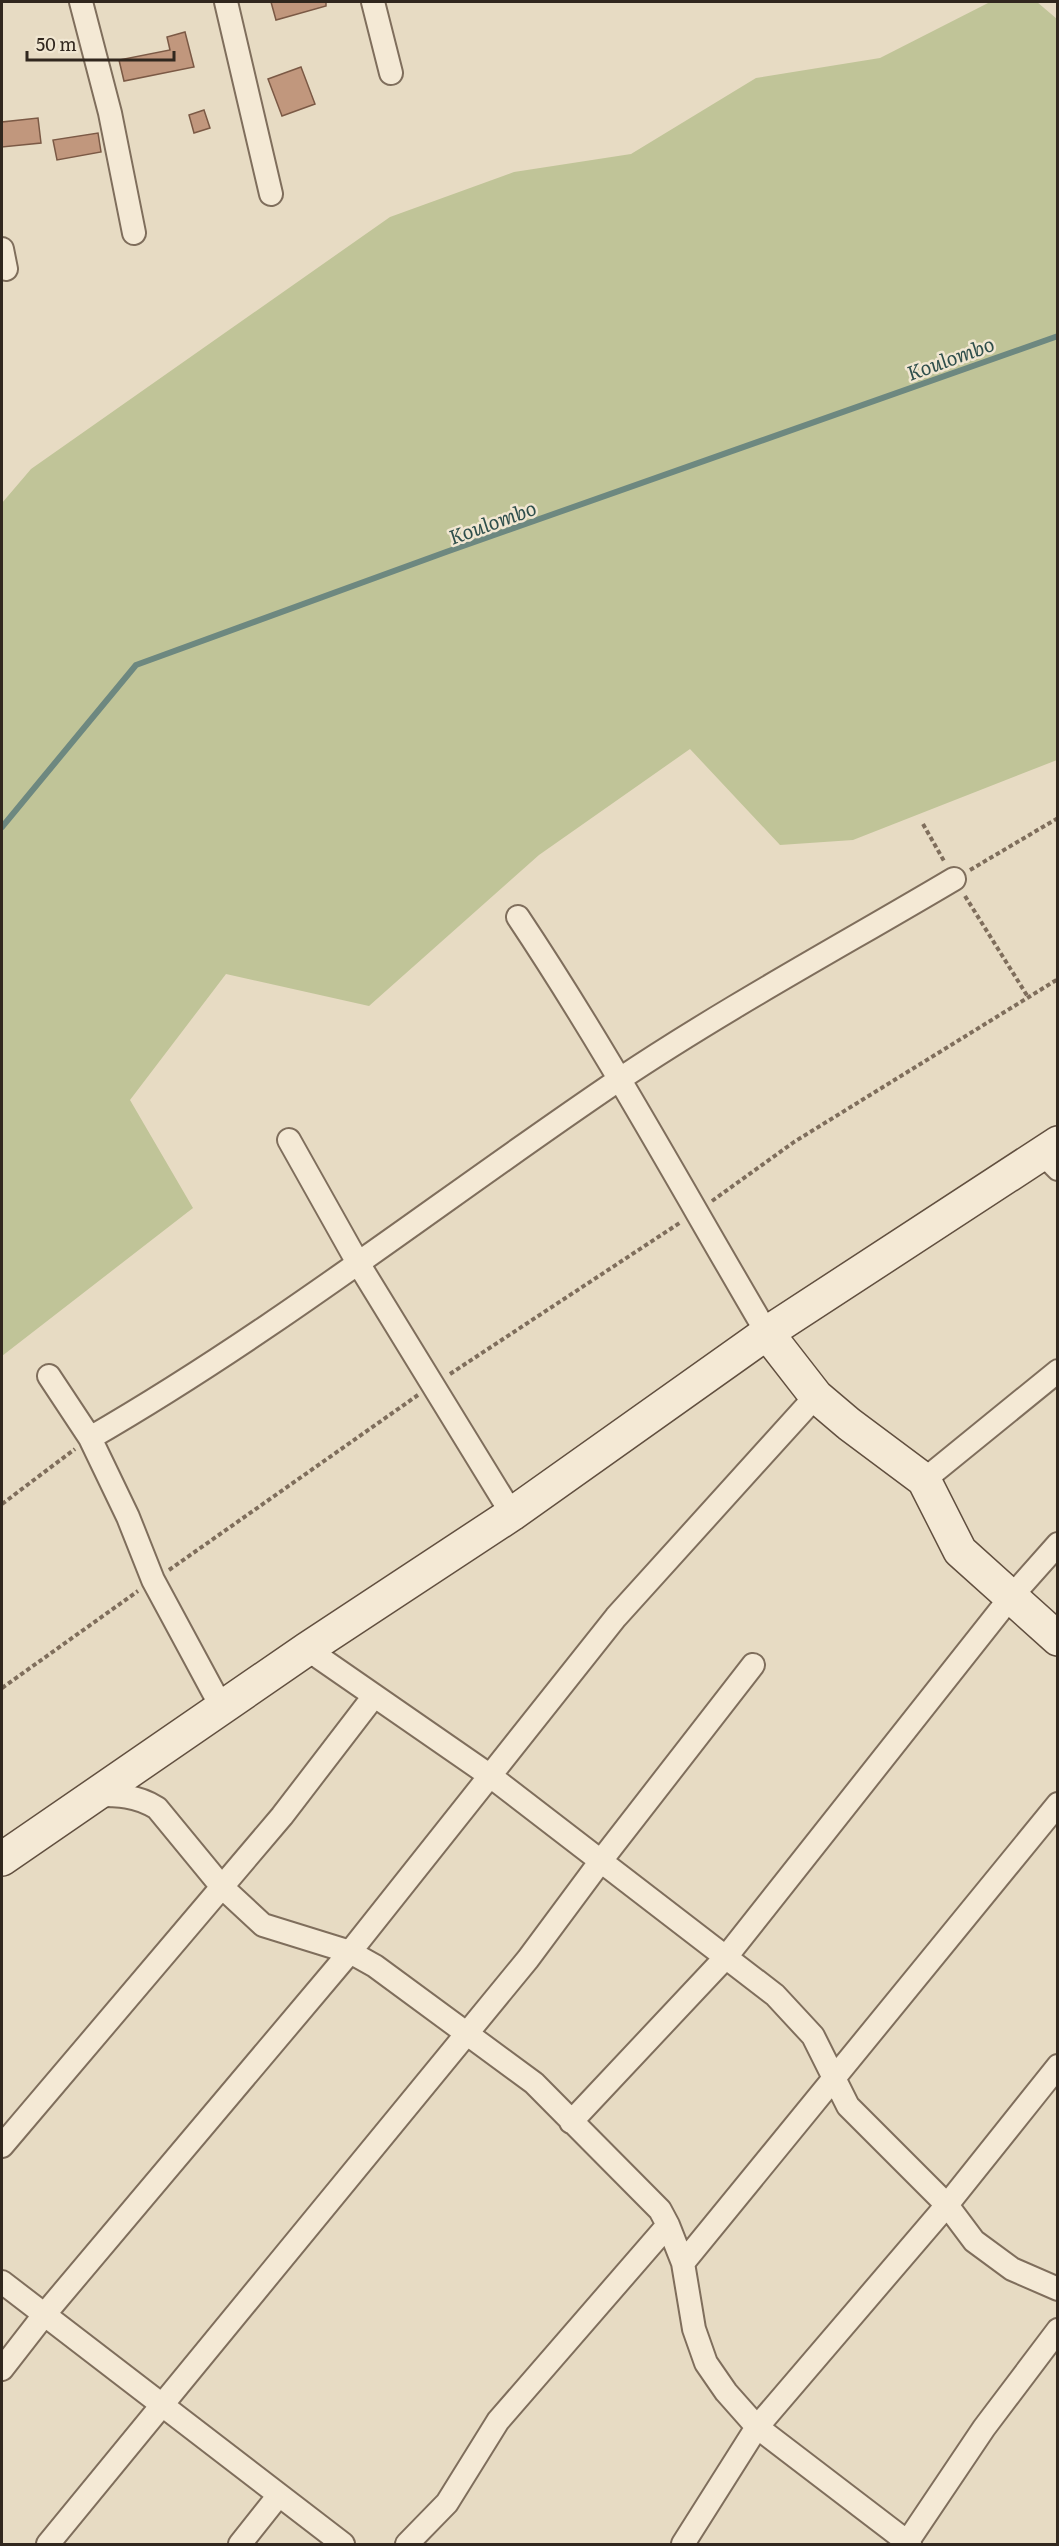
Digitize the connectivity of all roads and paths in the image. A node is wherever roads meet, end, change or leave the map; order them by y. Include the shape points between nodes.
1 (81, 2) edge
2 (226, 2) edge
3 (373, 2) edge
4 (391, 73) dead end
5 (271, 194) dead end
6 (134, 233) dead end
7 (1058, 818) edge
8 (923, 824) dead end
9 (954, 879) junction
10 (518, 917) dead end
11 (1058, 979) edge
12 (1028, 997) junction
13 (620, 1079) junction
14 (288, 1140) dead end
15 (1052, 1155) edge
16 (696, 1213) junction
17 (358, 1263) junction
18 (767, 1334) junction
19 (1058, 1371) edge
20 (49, 1376) dead end
21 (433, 1385) junction
22 (816, 1396) junction
23 (90, 1438) junction
24 (924, 1480) junction
25 (2, 1504) edge
26 (512, 1514) junction
27 (1058, 1544) edge
28 (153, 1580) junction
29 (1010, 1598) junction
30 (1058, 1639) edge
31 (307, 1649) junction
32 (753, 1665) dead end
33 (2, 1688) edge
34 (374, 1696) junction
35 (222, 1708) junction
36 (489, 1775) junction
37 (94, 1794) junction
38 (1058, 1804) edge
39 (2, 1859) edge
40 (600, 1862) junction
41 (222, 1887) junction
42 (350, 1952) junction
43 (726, 1957) junction
44 (467, 2033) junction
45 (1058, 2066) edge
46 (834, 2079) junction
47 (571, 2122) junction
48 (2, 2146) edge
49 (947, 2205) junction
50 (668, 2224) junction
51 (683, 2263) junction
52 (2, 2283) edge
53 (1058, 2289) edge
54 (44, 2315) junction
55 (1058, 2330) edge
56 (2, 2369) edge
57 (162, 2404) junction
58 (757, 2427) junction
59 (279, 2495) junction
60 (48, 2544) edge
61 (240, 2544) edge
62 (343, 2544) edge
63 (407, 2544) edge
64 (683, 2544) edge
65 (908, 2544) edge

1 - 6 street via 110,113
2 - 5 street
3 - 4 street
7 - 9 path
8 - 9 path
9 - 12 path
9 - 13 street via 774,983
10 - 13 street via 555,970
11 - 12 path
12 - 16 path via 794,1142
13 - 16 street
13 - 17 street
14 - 17 street
15 - 18 street
16 - 18 street
16 - 21 path
17 - 21 street
17 - 23 street via 173,1388
18 - 22 street
18 - 26 street
19 - 24 street
20 - 23 street
21 - 26 street
21 - 28 path
22 - 24 street
22 - 36 street via 616,1617
23 - 25 path
23 - 28 street
24 - 29 street via 960,1551
26 - 31 street
27 - 29 street
28 - 33 path
28 - 35 street
29 - 30 street
29 - 43 street
31 - 34 street
31 - 35 street
32 - 40 street
34 - 36 street
34 - 41 street
35 - 37 street
36 - 40 street
36 - 42 street
37 - 39 street
37 - 41 street via 125,1795 157,1808
38 - 46 street
40 - 43 street
40 - 44 street
41 - 42 street via 263,1925
41 - 48 street
42 - 44 street
42 - 54 street
43 - 46 street via 776,1995 813,2036
43 - 47 street
44 - 47 street via 534,2083
44 - 57 street
45 - 49 street
46 - 49 street via 848,2106
46 - 51 street
47 - 50 street via 645,2193
49 - 53 street via 974,2241 1012,2270
49 - 58 street
50 - 51 street
50 - 63 street via 498,2421 447,2503
51 - 58 street via 694,2329 706,2363
52 - 54 street
54 - 56 street
54 - 57 street
55 - 65 street via 984,2428
57 - 59 street
57 - 60 street
58 - 64 street
58 - 65 street
59 - 61 street
59 - 62 street

